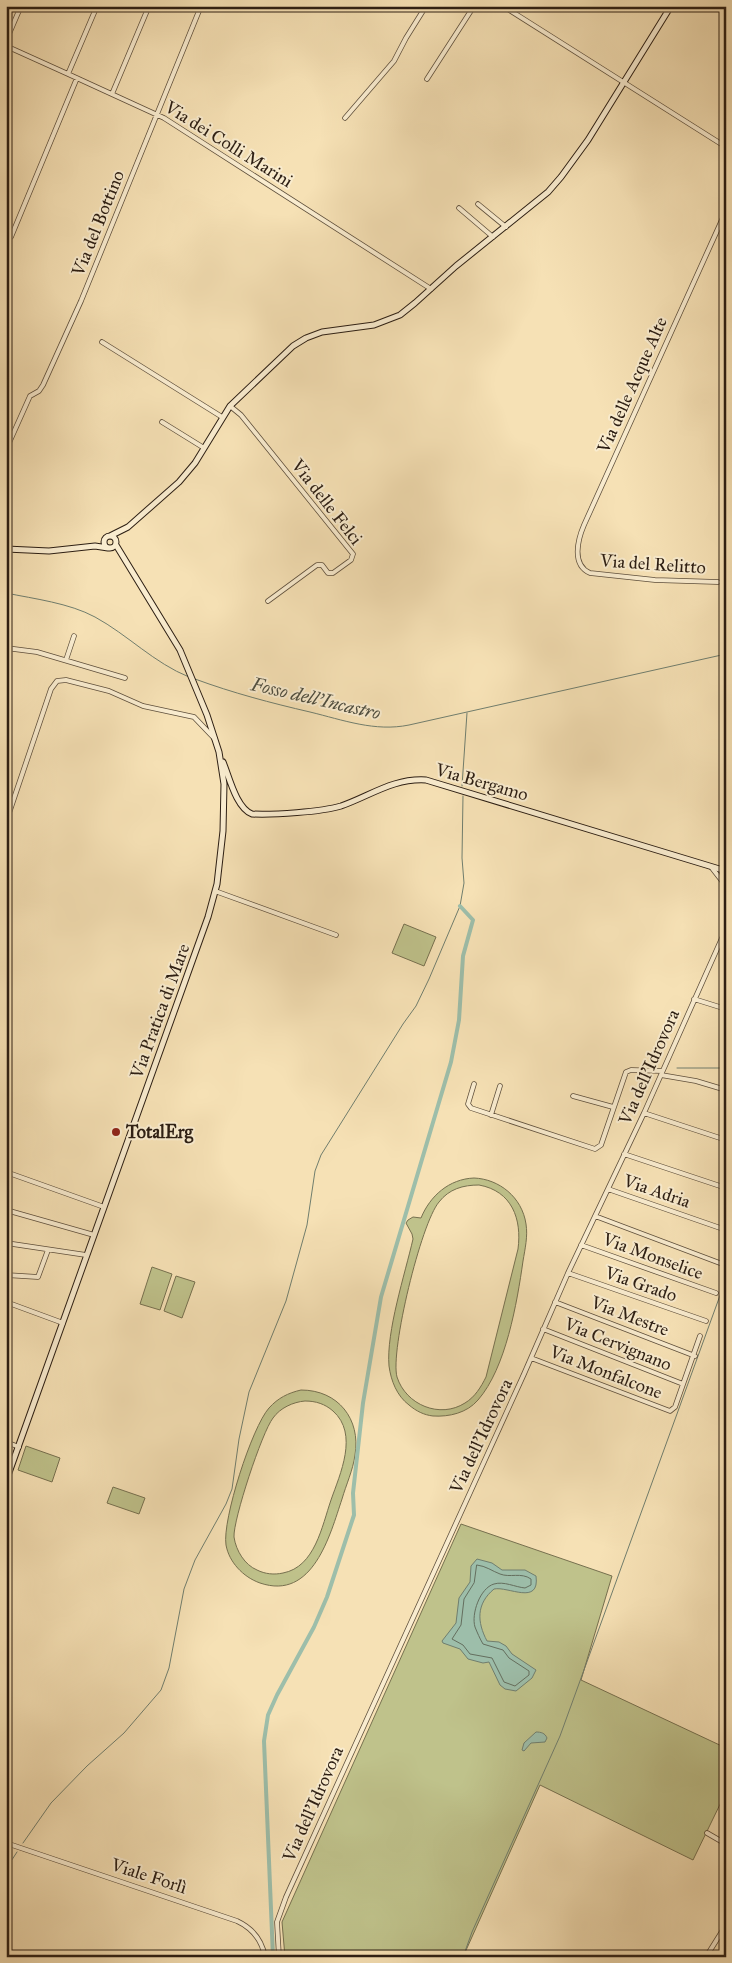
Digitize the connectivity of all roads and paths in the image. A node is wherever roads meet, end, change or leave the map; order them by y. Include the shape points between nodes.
1 (21, 6) edge
2 (97, 6) edge
3 (149, 6) edge
4 (201, 6) edge
5 (426, 6) edge
6 (474, 6) edge
7 (502, 6) edge
8 (671, 6) edge
9 (6, 41) edge
10 (6, 46) edge
11 (68, 74) junction
12 (77, 78) junction
13 (427, 79) dead end
14 (624, 83) junction
15 (112, 94) junction
16 (157, 115) junction
17 (345, 118) dead end
18 (726, 147) edge
19 (478, 204) dead end
20 (459, 208) dead end
21 (726, 211) edge
22 (506, 227) junction
23 (11, 237) dead end
24 (493, 237) junction
25 (431, 289) junction
26 (102, 342) dead end
27 (230, 406) junction
28 (222, 417) junction
29 (162, 422) dead end
30 (9, 443) dead end
31 (204, 448) junction
32 (122, 532) junction
33 (110, 536) junction
34 (104, 540) junction
35 (95, 546) junction
36 (113, 546) junction
37 (6, 549) edge
38 (586, 571) joint
39 (718, 582) dead end
40 (268, 601) dead end
41 (74, 636) dead end
42 (6, 648) edge
43 (66, 660) junction
44 (125, 678) dead end
45 (215, 739) junction
46 (6, 822) edge
47 (711, 866) junction
48 (726, 871) edge
49 (726, 886) edge
50 (215, 891) junction
51 (726, 929) edge
52 (336, 935) dead end
53 (694, 999) junction
54 (726, 1009) edge
55 (662, 1073) junction
56 (474, 1084) dead end
57 (500, 1086) dead end
58 (726, 1090) edge
59 (573, 1096) dead end
60 (613, 1108) junction
61 (644, 1113) junction
62 (491, 1115) junction
63 (726, 1140) edge
64 (624, 1154) junction
65 (6, 1172) edge
66 (726, 1188) edge
67 (608, 1189) junction
68 (104, 1207) junction
69 (6, 1210) edge
70 (595, 1216) junction
71 (726, 1230) edge
72 (94, 1235) junction
73 (6, 1243) edge
74 (581, 1245) junction
75 (48, 1250) junction
76 (86, 1255) junction
77 (725, 1265) edge
78 (568, 1274) junction
79 (6, 1275) edge
80 (716, 1293) dead end
81 (555, 1302) junction
82 (7, 1304) edge
83 (706, 1321) dead end
84 (63, 1323) junction
85 (543, 1329) junction
86 (700, 1336) dead end
87 (694, 1355) junction
88 (531, 1358) junction
89 (683, 1384) junction
90 (6, 1442) edge
91 (19, 1447) junction
92 (6, 1481) edge
93 (707, 1833) dead end
94 (6, 1843) edge
95 (726, 1844) edge
96 (726, 1925) edge
97 (265, 1957) edge
98 (279, 1957) edge
99 (706, 1957) edge

1 - 9 street
2 - 11 street
3 - 15 street
4 - 16 street, Via del Bottino
5 - 17 street via 392,64
6 - 13 street
7 - 14 street
8 - 14 street
10 - 11 street, Via dei Colli Marini
11 - 12 street, Via dei Colli Marini
12 - 15 street, Via dei Colli Marini
12 - 23 street
14 - 18 street
14 - 22 street via 557,183
15 - 16 street, Via dei Colli Marini
16 - 25 street, Via dei Colli Marini
16 - 30 street, Via del Bottino via 42,388 30,396
19 - 22 street
20 - 24 street
21 - 38 street, Via delle Acque Alte via 583,527 578,555
22 - 24 street
24 - 25 street
25 - 27 street via 405,312 387,321 326,331 299,342
26 - 28 street
27 - 28 street
27 - 40 street, Via delle Felci via 241,415 353,554 351,560 333,573 328,573 322,565 317,566
28 - 31 street
29 - 31 street
31 - 32 street via 175,487
32 - 33 street
32 - 36 street
33 - 34 street
33 - 36 street via 115,538
34 - 35 street
34 - 36 street via 104,544
35 - 36 street
35 - 37 street via 49,551
36 - 45 street, Via Pratica di Mare via 177,645
38 - 39 street, Via del Relitto via 655,580
41 - 43 street
42 - 43 street
43 - 44 street
45 - 46 street via 194,717 139,705 68,680 57,681 51,689
45 - 47 street, Via Bergamo via 239,802 252,814 327,809 391,784 426,780
45 - 50 street, Via Pratica di Mare via 222,767 224,803
47 - 48 street, Via Bergamo
47 - 49 street
50 - 52 street
50 - 68 street, Via Pratica di Mare
51 - 53 street, Via dell'Idrovora
53 - 54 street
53 - 55 street, Via dell'Idrovora
55 - 58 street
55 - 60 street via 627,1071
55 - 61 street, Via dell'Idrovora
56 - 62 street via 468,1106
57 - 62 street
59 - 60 street
60 - 62 street via 601,1145 596,1149
61 - 63 street
61 - 64 street, Via dell'Idrovora
64 - 66 street
64 - 67 street, Via dell'Idrovora
65 - 68 street
67 - 70 street, Via dell'Idrovora
67 - 71 street, Via Adria
68 - 72 street, Via Pratica di Mare
69 - 72 street
70 - 74 street, Via dell'Idrovora
70 - 77 street
72 - 76 street, Via Pratica di Mare
73 - 75 street
74 - 78 street, Via dell'Idrovora
74 - 80 street, Via Monselice
75 - 76 street
75 - 79 street via 38,1278
76 - 84 street, Via Pratica di Mare
78 - 81 street, Via dell'Idrovora
78 - 83 street, Via Grado
81 - 85 street, Via dell'Idrovora
81 - 87 street, Via Mestre
82 - 84 street
84 - 91 street, Via Pratica di Mare
85 - 88 street, Via dell'Idrovora
85 - 89 street, Via Cervignano
86 - 87 street
87 - 89 street
88 - 89 street, Via Monfalcone via 668,1411 672,1411
88 - 98 street, Via dell'Idrovora via 286,1897 277,1922
90 - 91 street
91 - 92 street, Via Pratica di Mare
93 - 95 street
94 - 97 street, Viale Forlì via 237,1921 256,1936
96 - 99 street

